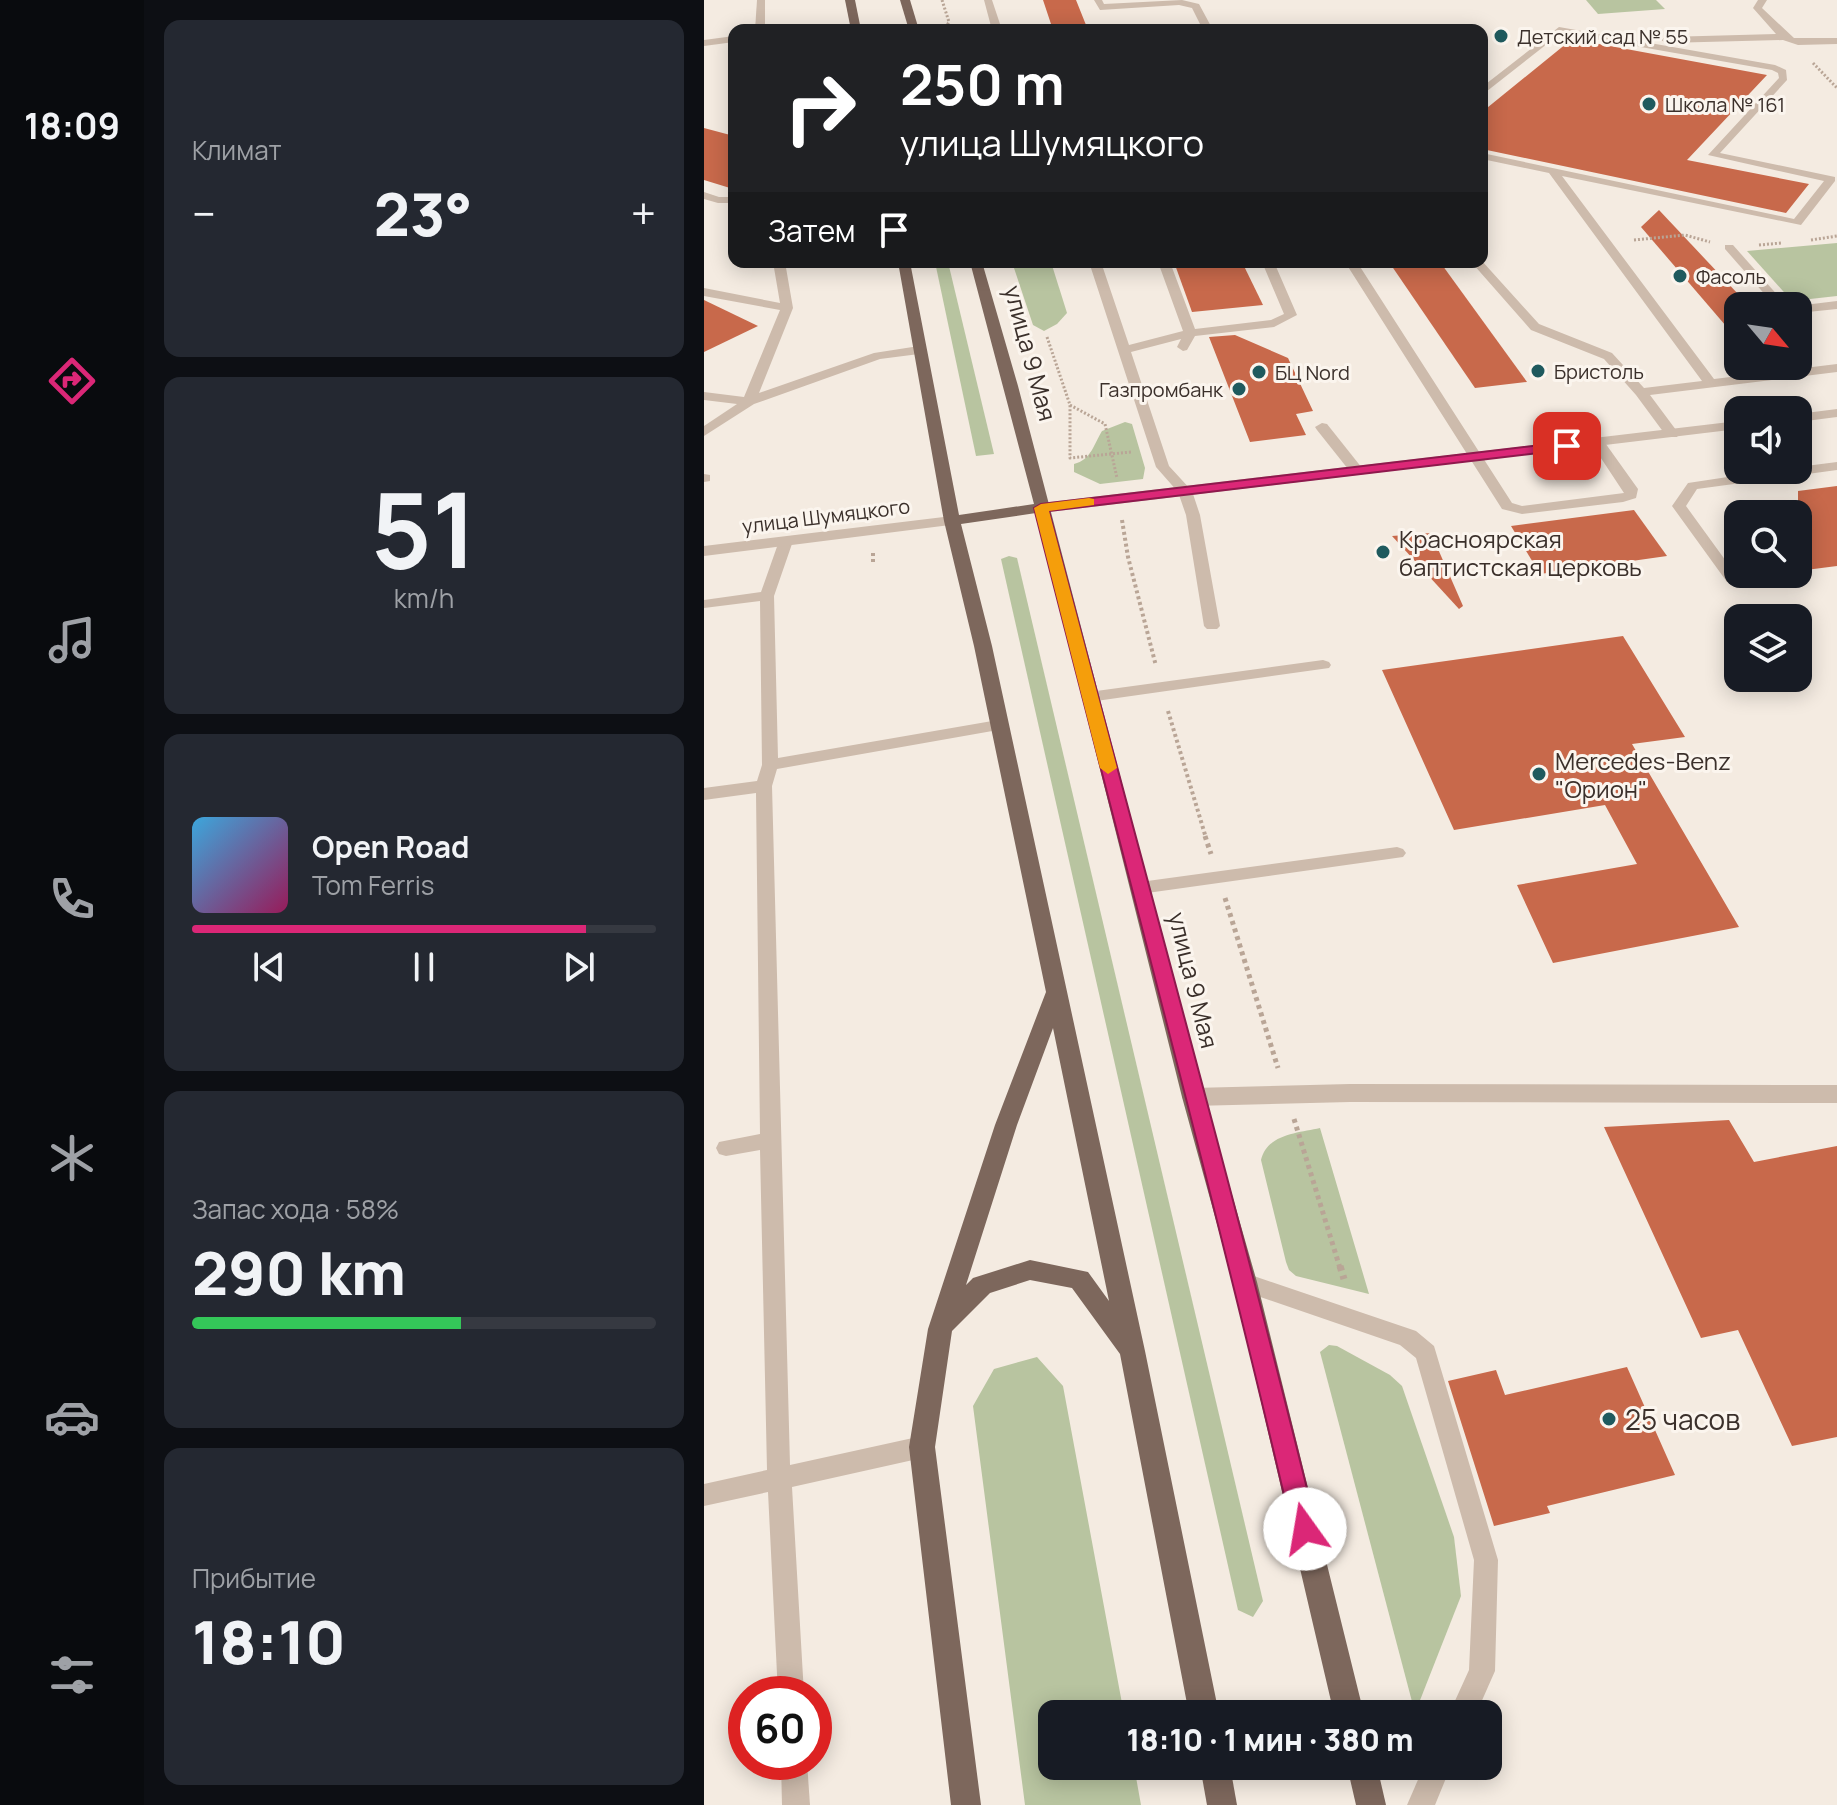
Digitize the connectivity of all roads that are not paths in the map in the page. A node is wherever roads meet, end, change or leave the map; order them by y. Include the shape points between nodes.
1 (761, 0) edge
2 (850, 0) edge
3 (905, 0) edge
4 (988, 0) edge
5 (1098, 0) edge
6 (1763, 0) edge
7 (760, 24) edge
8 (855, 24) edge
9 (912, 24) edge
10 (995, 24) edge
11 (1205, 24) edge
12 (1783, 37) junction
13 (728, 40) edge
14 (1625, 41) junction
15 (1837, 41) edge
16 (704, 43) edge
17 (1488, 87) edge
18 (1488, 157) edge
19 (1554, 173) junction
20 (704, 195) edge
21 (728, 200) edge
22 (1729, 247) road end
23 (780, 268) edge
24 (905, 268) edge
25 (978, 268) edge
26 (1097, 268) edge
27 (1166, 268) edge
28 (1271, 268) edge
29 (1355, 268) edge
30 (1482, 268) edge
31 (704, 292) edge
32 (1769, 292) edge
33 (1837, 305) edge
34 (787, 308) junction
35 (1812, 308) edge
36 (1190, 333) junction
37 (1183, 347) dead end
38 (919, 350) junction
39 (1124, 350) junction
40 (1837, 368) edge
41 (1711, 384) junction
42 (1641, 392) junction
43 (704, 396) edge
44 (749, 401) junction
45 (1837, 413) edge
46 (1812, 416) edge
47 (1322, 427) dead end
48 (1724, 427) edge
49 (704, 432) edge
50 (1672, 434) junction
51 (1598, 443) junction
52 (1475, 456) junction
53 (1837, 466) edge
54 (1812, 468) edge
55 (1357, 471) junction
56 (1724, 481) edge
57 (1185, 491) junction
58 (1041, 508) junction
59 (952, 521) junction
60 (786, 541) junction
61 (704, 551) edge
62 (1724, 568) edge
63 (767, 596) junction
64 (704, 604) edge
65 (1212, 626) dead end
66 (1323, 665) dead end
67 (1089, 697) junction
68 (998, 725) junction
69 (770, 765) junction
70 (764, 786) junction
71 (704, 794) edge
72 (1397, 853) dead end
73 (1140, 888) junction
74 (1055, 994) junction
75 (1837, 1094) edge
76 (1193, 1097) junction
77 (769, 1141) junction
78 (726, 1148) dead end
79 (1245, 1282) junction
80 (940, 1329) junction
81 (1132, 1351) junction
82 (922, 1447) junction
83 (780, 1480) junction
84 (704, 1495) edge
85 (790, 1676) edge
86 (1201, 1700) edge
87 (1346, 1700) edge
88 (1469, 1700) edge
89 (795, 1780) edge
90 (1218, 1780) edge
91 (1365, 1780) edge
92 (1432, 1780) edge
93 (796, 1805) edge
94 (966, 1805) edge
95 (1222, 1805) edge
96 (1371, 1805) edge
97 (1421, 1805) edge

1 - 7 lane
2 - 8 main road
3 - 9 main road
4 - 10 lane
5 - 11 lane via 1100,7 1179,2 1196,6
6 - 12 lane via 1757,8
12 - 14 lane
12 - 15 lane via 1795,44
13 - 16 lane
14 - 17 lane via 1559,30
14 - 19 lane via 1783,72 1784,78 1713,155 1831,179 1797,223
18 - 19 lane
19 - 41 lane
20 - 21 lane
22 - 32 lane
23 - 34 lane
24 - 38 main road
25 - 58 main road, улица 9 Мая
26 - 39 lane
27 - 36 lane
28 - 36 lane via 1291,315 1274,323
29 - 52 lane
30 - 42 lane via 1535,327 1608,356
31 - 34 lane
33 - 35 lane
34 - 44 lane
36 - 37 lane
36 - 39 lane
38 - 44 lane via 878,356
38 - 59 main road
39 - 57 lane via 1163,467
40 - 41 lane
41 - 42 lane
42 - 50 lane
43 - 44 lane
44 - 49 lane
45 - 46 street
47 - 55 lane
48 - 50 street
50 - 51 street
51 - 52 street
51 - 52 lane via 1631,495 1512,509
52 - 55 street
53 - 54 lane
55 - 57 street
56 - 62 lane via 1693,486 1679,506
57 - 58 street
57 - 65 lane
58 - 59 main road
58 - 67 main road, улица 9 Мая
59 - 60 street, улица Шумяцкого
59 - 68 main road
60 - 61 street, улица Шумяцкого
60 - 63 lane
63 - 64 lane
63 - 69 lane
66 - 67 lane
67 - 73 main road, улица 9 Мая
68 - 69 lane
68 - 74 main road
69 - 70 lane
70 - 71 lane
70 - 77 lane
72 - 73 lane
73 - 76 main road, улица 9 Мая
74 - 80 main road
74 - 81 main road
75 - 76 street
76 - 79 main road, улица 9 Мая
77 - 78 lane
77 - 83 lane
79 - 87 main road, улица 9 Мая
79 - 88 lane via 1408,1338 1426,1353 1486,1560 1482,1671
80 - 81 main road via 982,1285 1030,1270 1079,1279
80 - 82 main road
81 - 86 main road
82 - 83 lane
82 - 94 main road
83 - 84 lane
83 - 85 lane
89 - 93 lane
90 - 95 main road
91 - 96 main road
92 - 97 lane

